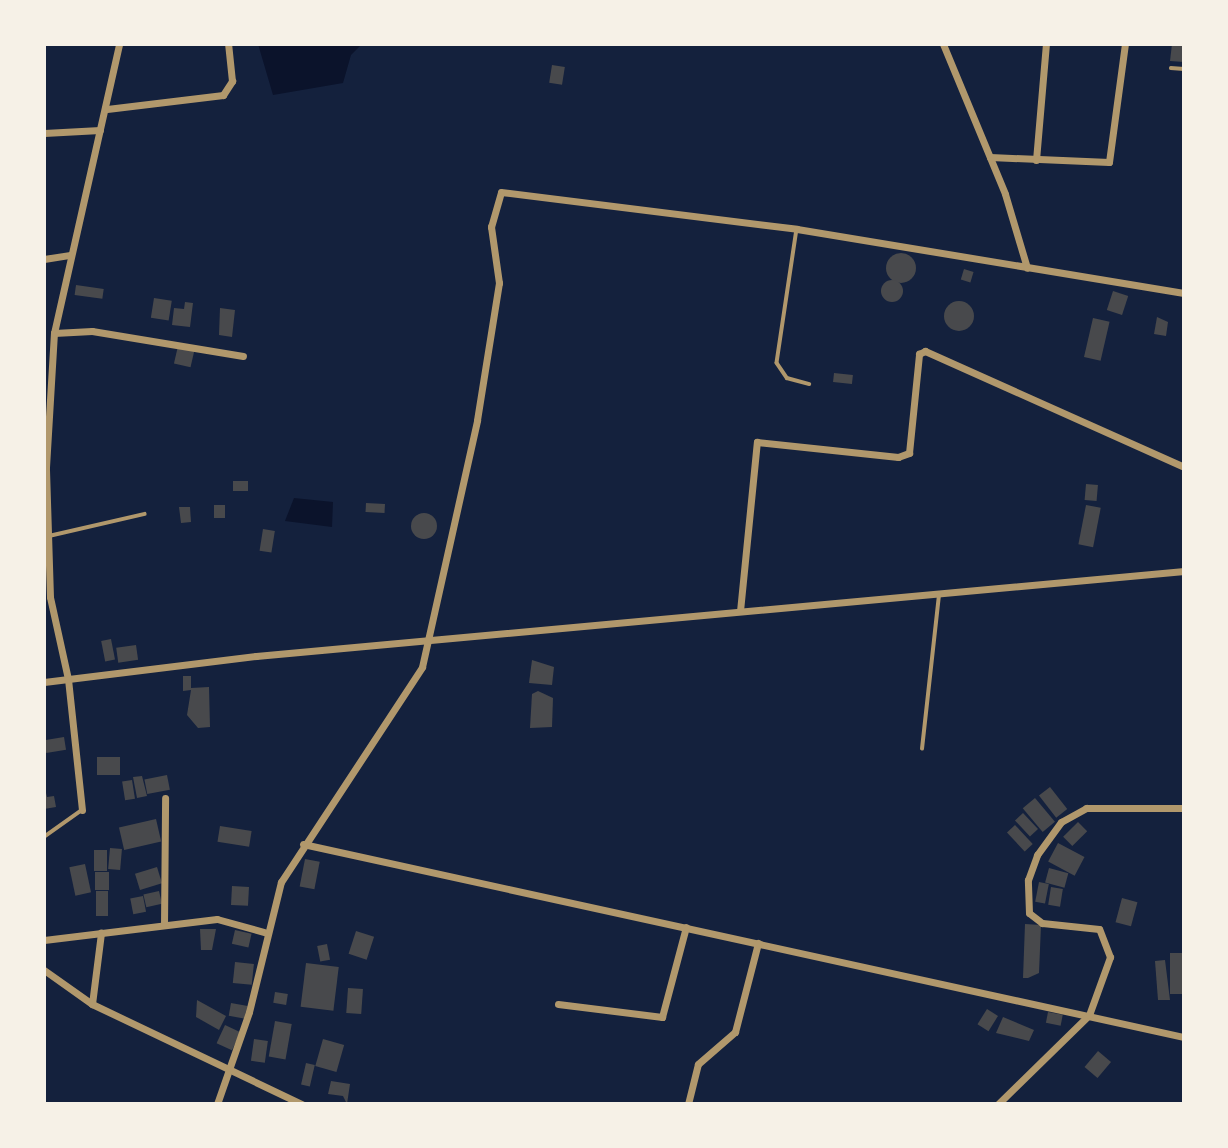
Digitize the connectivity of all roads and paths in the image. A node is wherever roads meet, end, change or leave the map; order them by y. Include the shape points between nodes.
1 (119, 44) edge
2 (228, 44) edge
3 (943, 44) edge
4 (1046, 44) edge
5 (1125, 44) edge
6 (1171, 68) dead end
7 (1184, 69) edge
8 (107, 109) junction
9 (100, 130) junction
10 (44, 133) edge
11 (990, 157) junction
12 (1036, 160) junction
13 (797, 229) junction
14 (69, 255) junction
15 (44, 259) edge
16 (1027, 268) junction
17 (1184, 293) edge
18 (54, 333) junction
19 (243, 356) dead end
20 (808, 384) dead end
21 (1184, 467) edge
22 (144, 514) dead end
23 (47, 537) junction
24 (1184, 571) edge
25 (939, 593) junction
26 (740, 611) junction
27 (430, 640) junction
28 (68, 679) junction
29 (44, 682) edge
30 (922, 748) dead end
31 (165, 798) dead end
32 (1184, 808) edge
33 (82, 810) joint
34 (44, 837) edge
35 (303, 844) junction
36 (164, 925) junction
37 (686, 927) junction
38 (264, 932) junction
39 (101, 933) junction
40 (44, 940) edge
41 (758, 943) junction
42 (44, 970) edge
43 (92, 1004) junction
44 (558, 1004) dead end
45 (1089, 1015) junction
46 (1184, 1037) edge
47 (230, 1067) junction
48 (217, 1104) edge
49 (302, 1104) edge
50 (688, 1104) edge
51 (998, 1104) edge

1 - 8 street
2 - 8 street via 232,81 223,94
3 - 11 street
4 - 12 street
5 - 12 street via 1109,162
6 - 7 lane
8 - 9 street
9 - 10 street
9 - 14 street
11 - 12 street
11 - 16 street
13 - 16 street
13 - 20 lane via 777,363 787,378
13 - 27 street via 501,192 491,227 499,284 477,420
14 - 15 street
14 - 18 street
16 - 17 street
18 - 19 street via 92,331
18 - 23 street
21 - 26 street via 925,351 909,453 898,457 757,442
22 - 23 lane
23 - 28 street via 50,597
24 - 25 street
25 - 26 street
25 - 30 lane
26 - 27 street
27 - 28 street
27 - 35 street via 418,677
28 - 29 street
28 - 33 street
31 - 36 street
32 - 45 street via 1086,808 1060,822 1037,855 1028,880 1029,913 1042,923 1099,929 1109,942 1104,985
33 - 34 lane
35 - 37 street
35 - 38 street
36 - 38 street via 217,919
36 - 39 street
37 - 41 street
37 - 44 street via 662,1017
38 - 47 street
39 - 40 street
39 - 43 street
41 - 45 street
41 - 50 street via 734,1032 698,1064
42 - 43 street
43 - 47 street
45 - 46 street
45 - 51 street
47 - 48 street
47 - 49 street

